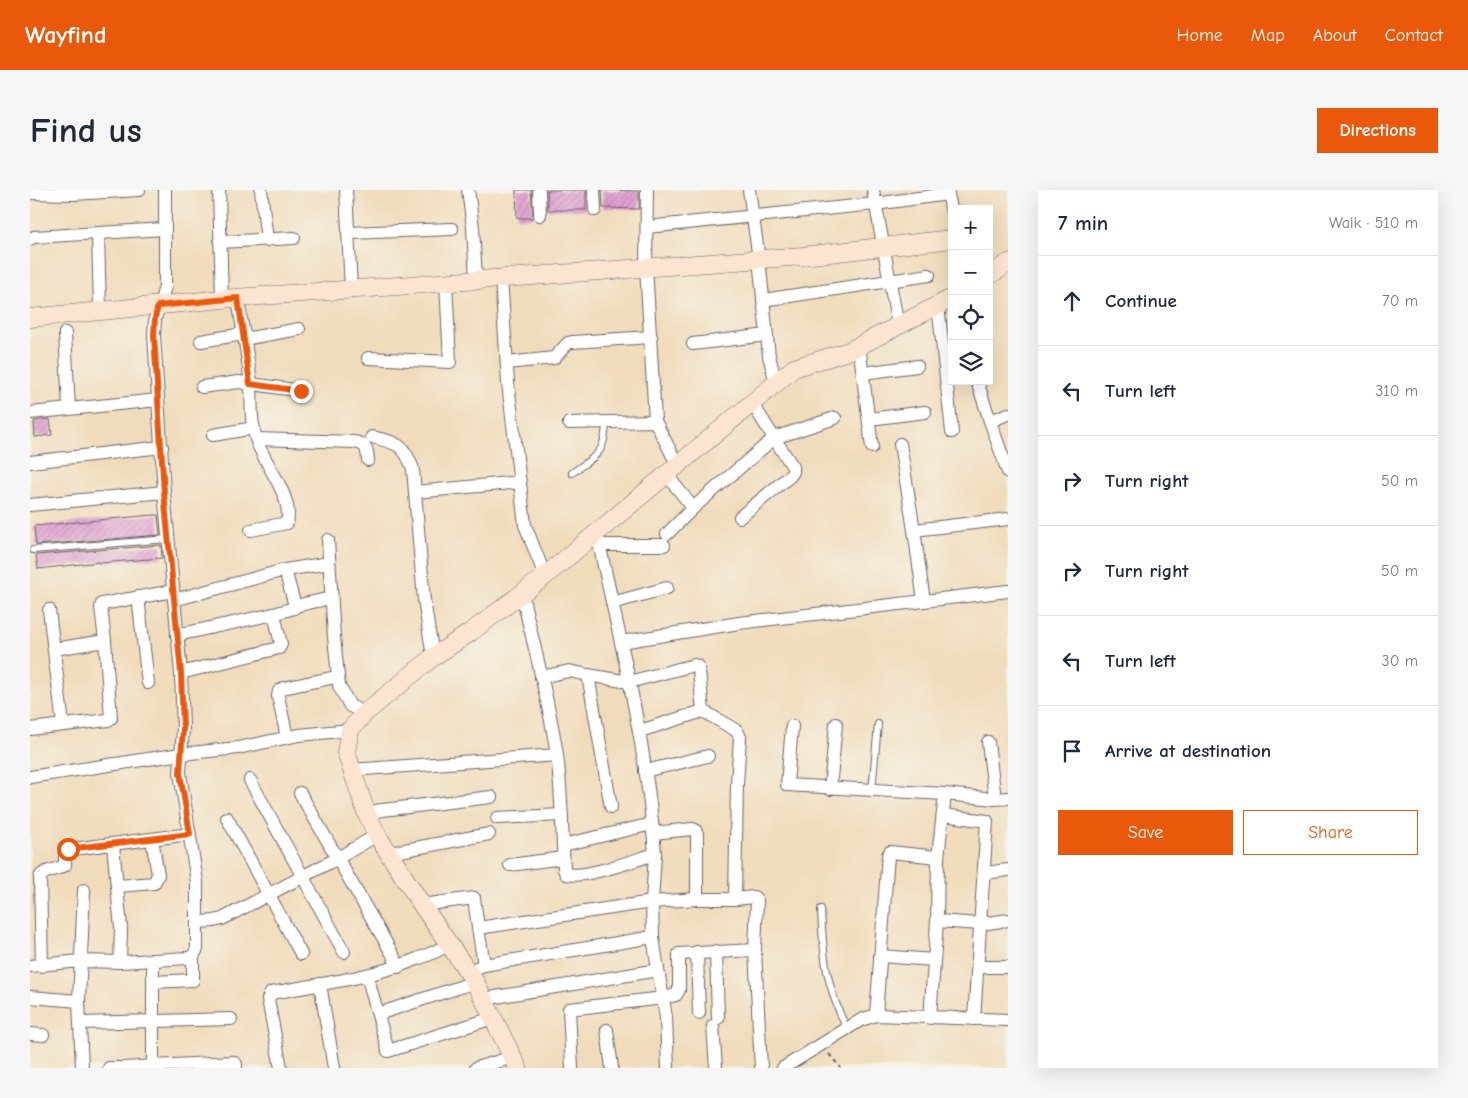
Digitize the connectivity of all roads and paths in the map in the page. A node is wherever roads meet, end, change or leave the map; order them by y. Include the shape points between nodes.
1 (121, 190) edge
2 (139, 190) edge
3 (165, 190) edge
4 (219, 190) edge
5 (261, 190) edge
6 (346, 190) edge
7 (468, 190) edge
8 (539, 190) edge
9 (594, 190) edge
10 (648, 190) edge
11 (749, 190) edge
12 (873, 190) edge
13 (72, 192) edge
14 (947, 192) edge
15 (30, 193) edge
16 (875, 204) junction
17 (950, 205) edge
18 (595, 210) dead end
19 (540, 215) dead end
20 (753, 216) junction
21 (646, 227) junction
22 (164, 229) junction
23 (452, 229) dead end
24 (348, 233) junction
25 (98, 234) junction
26 (294, 238) dead end
27 (30, 239) edge
28 (948, 239) edge
29 (267, 240) junction
30 (220, 242) junction
31 (882, 247) junction
32 (759, 259) junction
33 (1008, 263) edge
34 (646, 266) junction
35 (993, 273) edge
36 (929, 275) dead end
37 (501, 278) junction
38 (476, 280) junction
39 (889, 281) junction
40 (446, 282) junction
41 (350, 289) junction
42 (230, 298) junction
43 (763, 300) junction
44 (945, 302) edge
45 (158, 306) junction
46 (100, 310) junction
47 (30, 318) edge
48 (898, 326) junction
49 (299, 329) dead end
50 (65, 333) dead end
51 (767, 335) junction
52 (243, 337) junction
53 (651, 338) junction
54 (201, 341) dead end
55 (693, 344) dead end
56 (859, 346) junction
57 (368, 358) dead end
58 (507, 363) junction
59 (917, 366) dead end
60 (863, 372) junction
61 (776, 383) junction
62 (250, 384) junction
63 (978, 385) edge
64 (202, 387) dead end
65 (301, 391) dead end
66 (158, 400) junction
67 (752, 403) junction
68 (69, 408) junction
69 (925, 412) dead end
70 (30, 413) edge
71 (1008, 414) edge
72 (835, 418) dead end
73 (869, 418) junction
74 (655, 421) junction
75 (990, 421) junction
76 (606, 422) junction
77 (569, 423) dead end
78 (952, 432) dead end
79 (255, 434) junction
80 (213, 435) dead end
81 (372, 437) dead end
82 (774, 438) junction
83 (900, 444) dead end
84 (162, 447) junction
85 (872, 447) dead end
86 (368, 460) dead end
87 (30, 462) edge
88 (673, 471) junction
89 (1008, 472) edge
90 (572, 473) dead end
91 (520, 482) junction
92 (164, 492) junction
93 (416, 492) junction
94 (30, 505) edge
95 (693, 508) junction
96 (740, 517) dead end
97 (1008, 519) edge
98 (251, 530) dead end
99 (914, 530) junction
100 (168, 539) junction
101 (328, 540) dead end
102 (598, 540) junction
103 (33, 550) dead end
104 (329, 563) junction
105 (285, 570) junction
106 (545, 576) junction
107 (667, 588) dead end
108 (1008, 592) edge
109 (522, 594) junction
110 (173, 595) junction
111 (138, 597) junction
112 (331, 598) junction
113 (924, 601) junction
114 (612, 603) junction
115 (295, 606) junction
116 (49, 610) dead end
117 (274, 614) junction
118 (177, 636) junction
119 (105, 641) junction
120 (621, 642) junction
121 (54, 649) junction
122 (433, 657) junction
123 (181, 673) junction
124 (588, 676) junction
125 (541, 677) junction
126 (331, 678) dead end
127 (148, 682) dead end
128 (629, 682) junction
129 (703, 710) junction
130 (364, 713) junction
131 (836, 724) dead end
132 (878, 724) dead end
133 (63, 725) junction
134 (792, 726) dead end
135 (30, 729) edge
136 (350, 730) junction
137 (640, 731) junction
138 (287, 737) junction
139 (988, 742) dead end
140 (181, 754) junction
141 (557, 755) junction
142 (708, 756) dead end
143 (351, 770) junction
144 (645, 772) junction
145 (30, 777) edge
146 (250, 780) dead end
147 (830, 789) junction
148 (872, 791) junction
149 (300, 793) dead end
150 (945, 794) junction
151 (491, 797) dead end
152 (1008, 798) edge
153 (995, 799) junction
154 (611, 808) dead end
155 (366, 812) junction
156 (562, 815) junction
157 (944, 815) junction
158 (227, 818) dead end
159 (497, 818) dead end
160 (653, 829) junction
161 (190, 834) junction
162 (489, 834) dead end
163 (377, 835) junction
164 (152, 839) junction
165 (113, 845) junction
166 (563, 852) junction
167 (389, 853) junction
168 (655, 854) junction
169 (938, 857) junction
170 (338, 858) junction
171 (510, 864) dead end
172 (1008, 870) edge
173 (985, 872) junction
174 (302, 876) junction
175 (118, 886) junction
176 (84, 890) dead end
177 (269, 894) junction
178 (697, 899) junction
179 (735, 899) junction
180 (652, 902) junction
181 (422, 905) junction
182 (821, 908) dead end
183 (1008, 920) edge
184 (937, 921) junction
185 (198, 922) junction
186 (981, 924) junction
187 (478, 928) junction
188 (653, 937) junction
189 (449, 944) junction
190 (754, 950) junction
191 (716, 951) junction
192 (344, 952) dead end
193 (697, 952) junction
194 (300, 954) dead end
195 (193, 956) junction
196 (880, 956) junction
197 (153, 960) junction
198 (934, 960) junction
199 (80, 961) junction
200 (120, 962) junction
201 (36, 966) edge
202 (398, 967) junction
203 (978, 967) junction
204 (1008, 967) edge
205 (658, 970) junction
206 (475, 973) junction
207 (368, 975) junction
208 (153, 982) junction
209 (320, 984) junction
210 (30, 997) edge
211 (663, 998) junction
212 (484, 999) junction
213 (79, 1001) junction
214 (699, 1013) dead end
215 (378, 1014) junction
216 (876, 1015) junction
217 (493, 1018) junction
218 (930, 1018) junction
219 (231, 1019) dead end
220 (974, 1019) junction
221 (154, 1020) junction
222 (1008, 1020) edge
223 (80, 1023) junction
224 (847, 1029) junction
225 (607, 1030) dead end
226 (30, 1034) edge
227 (43, 1035) dead end
228 (821, 1044) junction
229 (515, 1063) edge
230 (153, 1066) junction
231 (82, 1068) edge
232 (108, 1068) edge
233 (125, 1068) edge
234 (236, 1068) edge
235 (281, 1068) edge
236 (334, 1068) edge
237 (476, 1068) edge
238 (572, 1068) edge
239 (612, 1068) edge
240 (668, 1068) edge
241 (716, 1068) edge
242 (761, 1068) edge
243 (783, 1068) edge
244 (841, 1068) edge

1 - 2 street
1 - 13 street
3 - 22 street
4 - 30 street
5 - 29 street
6 - 24 street
7 - 38 street
8 - 19 street
9 - 18 street
10 - 21 street
11 - 20 street
12 - 16 street
13 - 15 street
14 - 16 street
14 - 17 street
16 - 20 street
16 - 31 street
20 - 21 street
20 - 32 street
21 - 34 street
22 - 25 street
22 - 45 street via 165,287
23 - 24 street
24 - 41 street
25 - 27 street
25 - 46 street
26 - 29 street
28 - 31 street
29 - 30 street
30 - 42 street
31 - 32 street
31 - 39 street
32 - 34 street
32 - 43 street
33 - 35 street
34 - 37 street
34 - 53 street
36 - 39 street
37 - 38 street
37 - 58 street
38 - 40 street
39 - 43 street
39 - 48 street
40 - 41 street
40 - 57 street via 450,362
41 - 42 street
42 - 45 street
42 - 52 street
43 - 51 street
44 - 48 street
44 - 78 street
45 - 46 street
45 - 66 street via 154,335
46 - 47 street
48 - 56 street
49 - 52 street
50 - 68 street
51 - 55 street
51 - 61 street
52 - 54 street
52 - 62 street
53 - 58 street via 572,342 554,358
53 - 74 street
56 - 60 street
56 - 61 street via 794,368
58 - 91 street
59 - 60 street
60 - 73 street
61 - 67 street
62 - 64 street via 239,382
62 - 65 street
62 - 79 street
63 - 75 street
66 - 68 street
66 - 84 street
67 - 82 street
67 - 88 street
68 - 70 street
69 - 73 street
71 - 75 street
72 - 82 street
73 - 85 street
74 - 76 street
74 - 88 street
75 - 89 street
76 - 77 street
76 - 90 lane via 604,446
79 - 80 street
79 - 86 street via 364,444
79 - 98 street via 289,515 287,523
81 - 93 street via 401,446 408,454
82 - 95 street
82 - 96 street via 793,472
83 - 99 street
84 - 87 street
84 - 92 street
88 - 95 street
88 - 102 street
91 - 93 street
91 - 106 street via 525,525
92 - 94 street
92 - 100 street
93 - 122 street via 424,600
95 - 102 street via 666,539
97 - 99 street
99 - 113 street
100 - 103 lane
100 - 110 street
101 - 104 street
102 - 106 street
102 - 114 street
104 - 105 street
104 - 112 street
105 - 110 street
105 - 115 street
106 - 109 street
107 - 114 street
108 - 113 street
109 - 122 street
109 - 125 street
110 - 111 street
110 - 118 street
111 - 119 street via 102,604
111 - 127 street
112 - 115 street
112 - 130 street via 339,686 350,706
113 - 120 street via 739,623
114 - 120 street
115 - 117 street
116 - 121 street
117 - 118 street
117 - 123 street via 281,644 279,648
118 - 123 street
119 - 121 street
119 - 133 street via 111,718
120 - 128 street
121 - 133 street
122 - 130 street
123 - 140 street
124 - 125 street via 569,671
124 - 128 street
124 - 154 street
125 - 141 street
126 - 138 street via 279,691
128 - 129 street via 697,666
128 - 137 street
129 - 137 street
129 - 179 street via 739,733
130 - 136 street
131 - 147 street
132 - 148 lane
133 - 135 street
134 - 147 street via 786,785
136 - 138 street
136 - 143 street via 346,752
137 - 144 street
138 - 140 street via 238,748
139 - 153 street
140 - 145 street
140 - 161 street via 180,773
141 - 143 street
141 - 156 street
142 - 144 street
143 - 155 street
144 - 160 street
146 - 174 street
147 - 148 street
148 - 150 street
149 - 170 street
150 - 153 street
150 - 157 street
151 - 155 street
152 - 153 street
155 - 163 street
156 - 159 street
156 - 166 street
157 - 169 street
157 - 173 street via 987,821
158 - 177 street
160 - 166 street
160 - 168 street
160 - 178 street via 695,830
161 - 164 street
161 - 185 street via 197,882
162 - 167 street
163 - 167 street
163 - 170 street
164 - 165 street
164 - 175 street via 157,880 154,883
165 - 175 street
165 - 201 street via 65,850 62,868 41,874
166 - 168 street via 564,869 570,875 595,872
166 - 171 street
167 - 181 street
168 - 180 street
169 - 184 street
169 - 196 street via 890,852 888,855
170 - 174 street
170 - 202 street
172 - 173 street
173 - 186 street
174 - 177 street
174 - 192 street
175 - 200 street
176 - 199 street
177 - 185 street via 222,919
177 - 194 street
178 - 179 street
178 - 180 street
179 - 190 street via 754,897 757,900
180 - 187 street
180 - 188 street
181 - 187 street via 474,898
181 - 189 street
182 - 224 lane via 823,952 829,981
183 - 186 street
184 - 186 street
184 - 198 street
185 - 195 street via 198,949
186 - 203 street
187 - 206 street
188 - 205 street
188 - 206 street
189 - 202 street
189 - 206 street
190 - 191 street
190 - 242 street
191 - 193 street
191 - 241 street
193 - 211 street via 679,954 679,990 676,995
193 - 214 street
195 - 197 street
195 - 208 street via 193,980
196 - 198 street
196 - 216 street
197 - 200 street
197 - 208 street
198 - 218 street
199 - 200 street
199 - 201 street
199 - 213 street
202 - 207 street
203 - 204 street
203 - 220 street
205 - 211 street
205 - 212 street
206 - 212 street
206 - 215 street
207 - 209 street
207 - 215 street
208 - 221 street
209 - 235 street via 269,995
209 - 236 street
210 - 213 street
211 - 238 street via 568,1009
211 - 240 street
212 - 217 street
213 - 223 street
215 - 217 street via 388,1051
216 - 218 street
216 - 224 street
217 - 229 street
218 - 220 street
219 - 221 street
220 - 222 street
221 - 223 street
221 - 230 street
223 - 231 street
224 - 228 street
225 - 239 street
226 - 227 street
228 - 243 street
228 - 244 path
229 - 237 street
230 - 233 street
230 - 234 street via 233,1062
232 - 233 street

